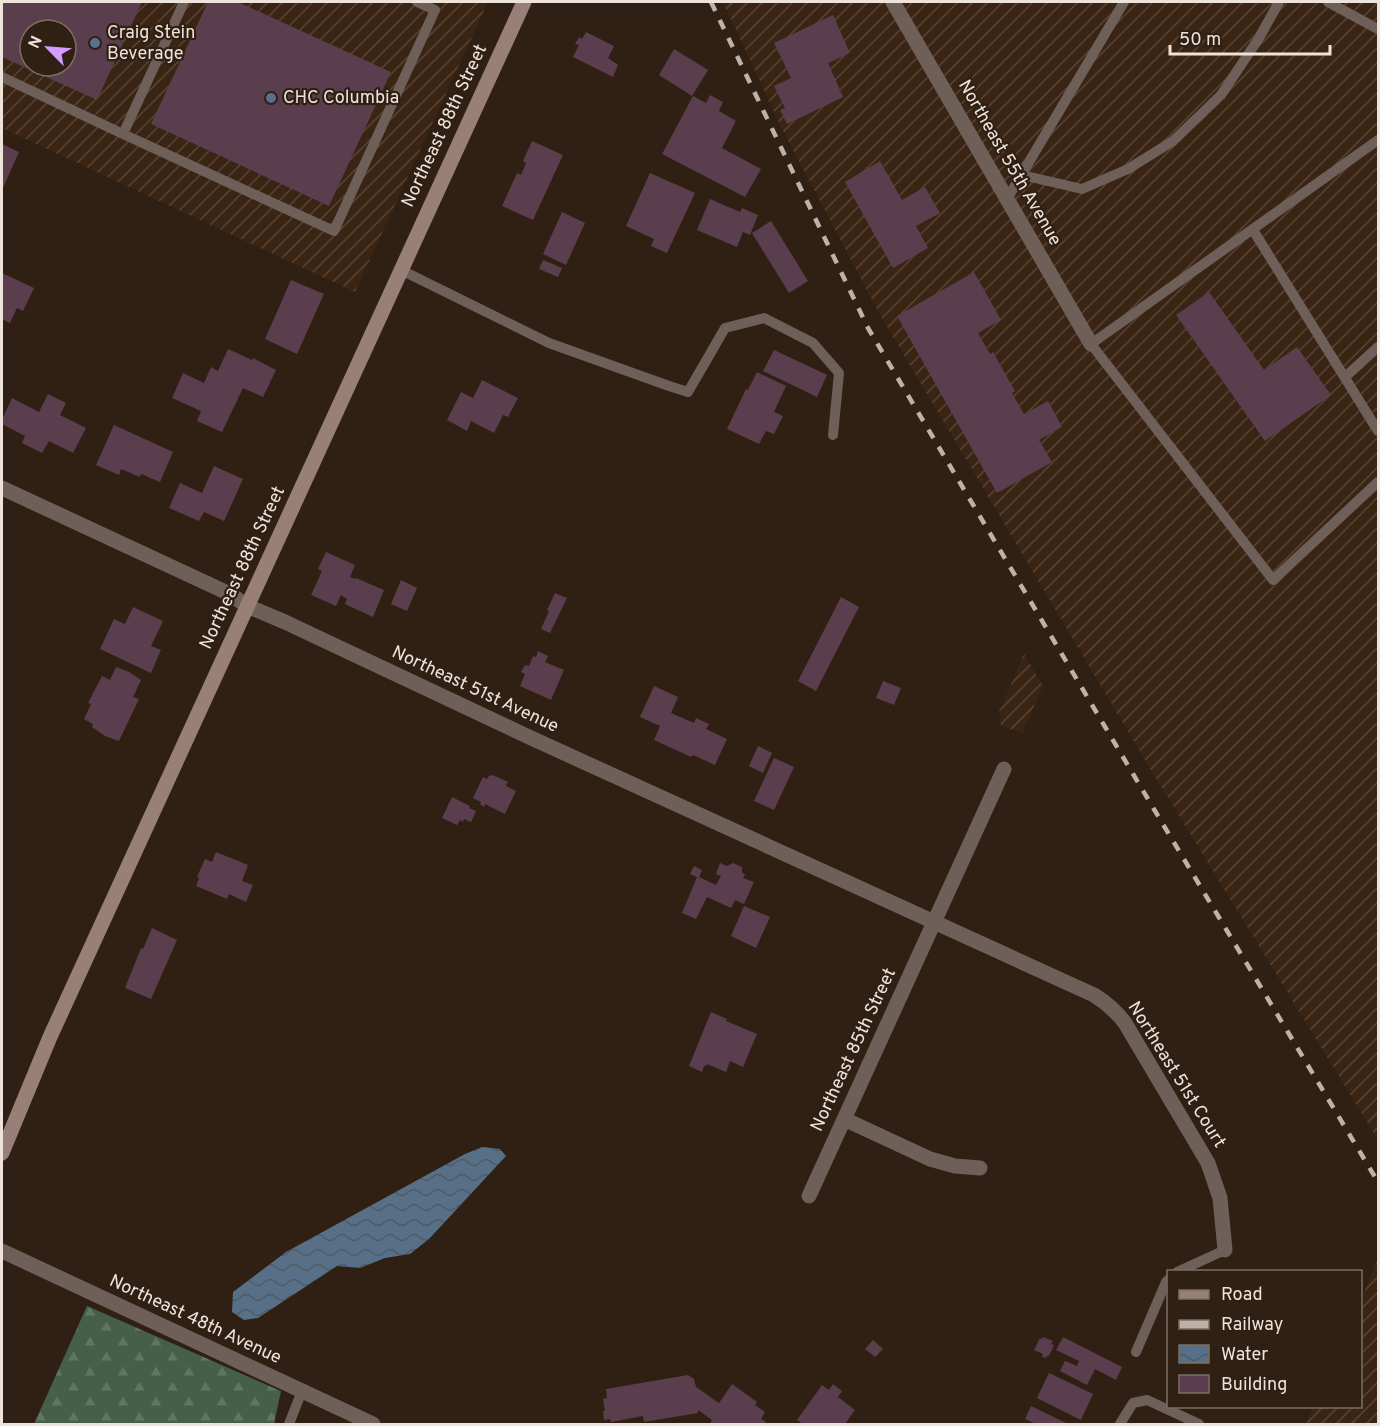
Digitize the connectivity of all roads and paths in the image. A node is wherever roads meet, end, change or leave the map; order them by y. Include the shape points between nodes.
1 (184, 2) edge
2 (417, 2) edge
3 (524, 2) edge
4 (1124, 2) edge
5 (1280, 2) edge
6 (1328, 2) edge
7 (897, 4) edge
8 (1344, 5) edge
9 (1378, 29) edge
10 (2, 77) edge
11 (123, 134) junction
12 (1378, 140) edge
13 (1022, 175) junction
14 (1007, 199) junction
15 (1253, 230) junction
16 (400, 270) junction
17 (1091, 344) junction
18 (1378, 347) edge
19 (1345, 377) junction
20 (1378, 431) edge
21 (833, 435) dead end
22 (1378, 482) edge
23 (2, 488) edge
24 (247, 606) junction
25 (1004, 769) dead end
26 (935, 921) junction
27 (844, 1119) junction
28 (2, 1153) edge
29 (980, 1168) dead end
30 (809, 1196) dead end
31 (1225, 1250) joint
32 (2, 1251) edge
33 (1181, 1270) edge
34 (1167, 1281) edge
35 (1136, 1352) dead end
36 (302, 1391) junction
37 (289, 1425) edge
38 (373, 1425) edge
39 (1120, 1425) edge
40 (1199, 1425) edge

1 - 11 lane
2 - 11 lane via 435,10 334,231
3 - 16 main road, Northeast 88th Street
4 - 13 lane
5 - 13 lane via 1221,95 1173,141 1128,169 1082,189
6 - 8 lane
7 - 14 street, Northeast 55th Avenue
8 - 9 lane
10 - 11 lane
12 - 15 lane
13 - 14 lane
14 - 17 street, Northeast 55th Avenue
15 - 17 lane
15 - 19 lane
16 - 21 lane via 549,343 688,392 725,328 764,318 813,343 839,373
16 - 24 main road, Northeast 88th Street
17 - 22 lane via 1273,580
18 - 19 lane
19 - 20 lane
23 - 24 street, Northeast 51st Avenue via 230,594
24 - 26 street, Northeast 51st Avenue
24 - 28 main road, Northeast 88th Street via 50,1037
25 - 26 street, Northeast 85th Street
26 - 27 street, Northeast 85th Street
26 - 31 street, Northeast 51st Court via 1094,995 1117,1012 1208,1162 1220,1198
27 - 29 street via 930,1159
27 - 30 street, Northeast 85th Street
31 - 33 lane
32 - 36 street, Northeast 48th Avenue
34 - 35 lane
36 - 37 lane
36 - 38 street, Northeast 48th Avenue
39 - 40 lane via 1133,1403 1147,1400

